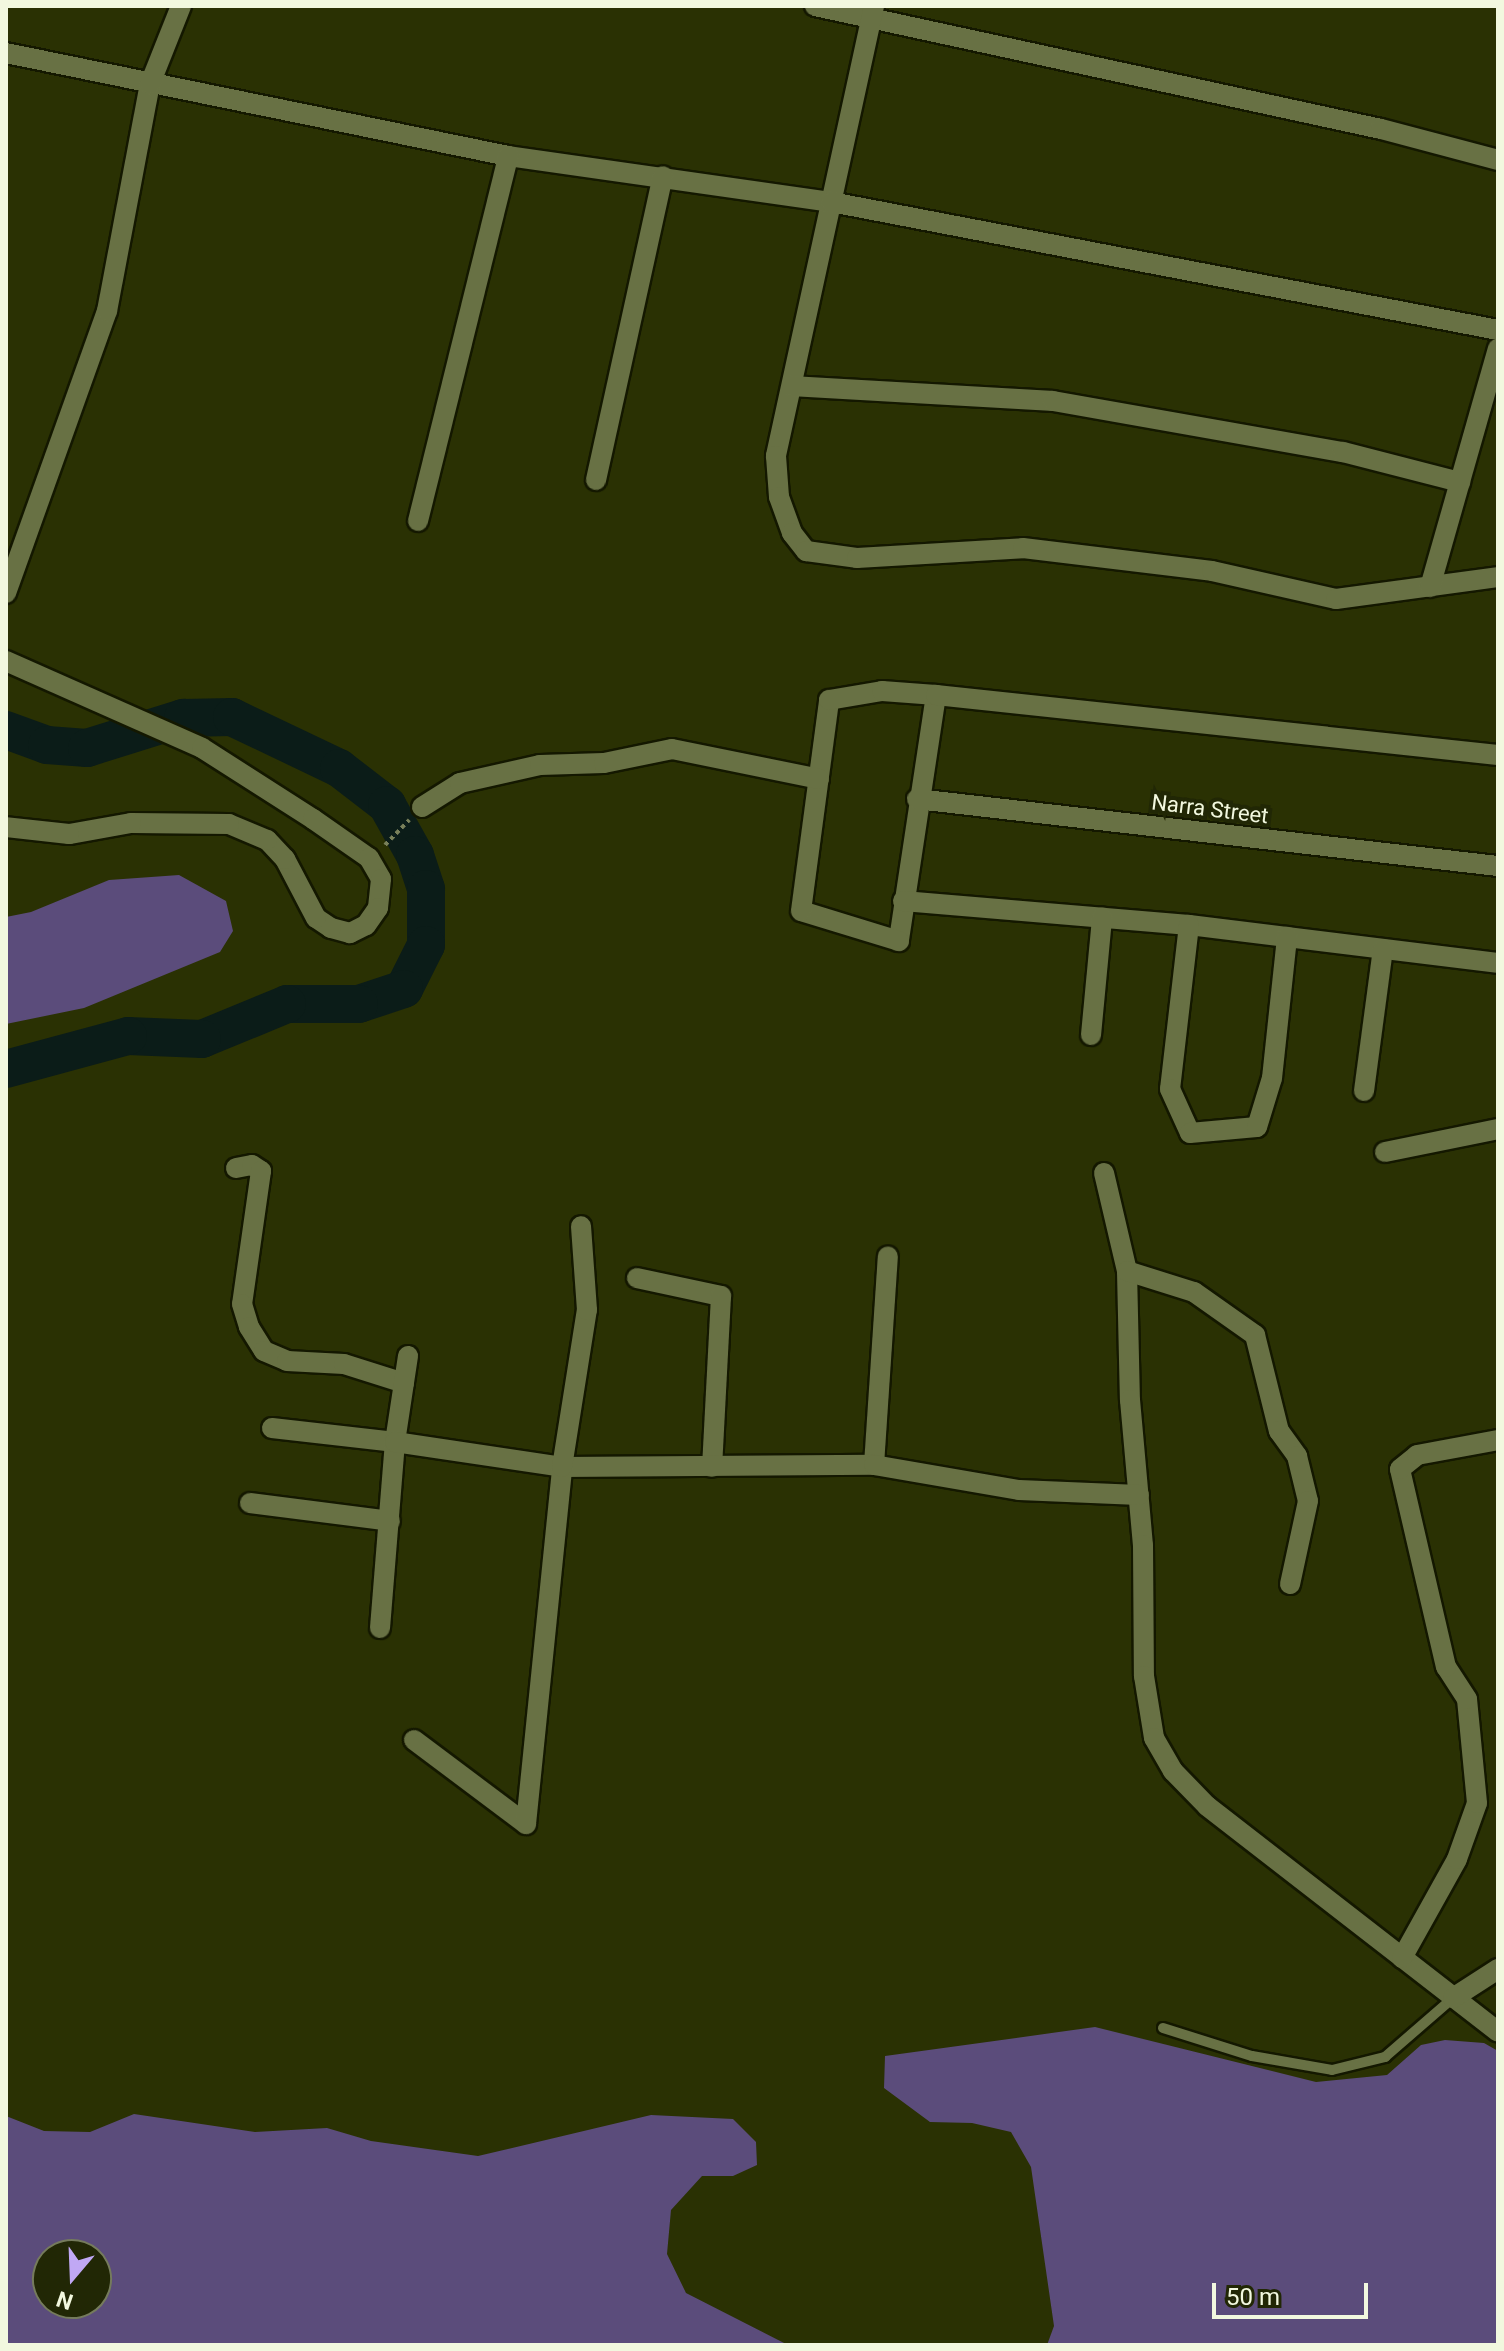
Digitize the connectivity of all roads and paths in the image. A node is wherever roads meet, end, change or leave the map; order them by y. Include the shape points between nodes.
1 (181, 6) edge
2 (815, 6) edge
3 (873, 12) edge
4 (6, 53) edge
5 (150, 84) junction
6 (508, 156) junction
7 (1498, 160) edge
8 (663, 176) junction
9 (831, 202) junction
10 (1498, 330) edge
11 (1498, 349) edge
12 (792, 386) junction
13 (596, 480) dead end
14 (1460, 482) junction
15 (418, 521) dead end
16 (1498, 577) edge
17 (1430, 587) junction
18 (6, 593) edge
19 (6, 661) edge
20 (936, 695) junction
21 (1498, 755) edge
22 (819, 779) junction
23 (917, 799) junction
24 (422, 807) joint
25 (6, 827) edge
26 (376, 854) dead end
27 (1498, 866) edge
28 (903, 901) junction
29 (1102, 918) junction
30 (1189, 925) junction
31 (1287, 937) junction
32 (1383, 949) junction
33 (1498, 963) edge
34 (1091, 1035) dead end
35 (1364, 1091) dead end
36 (1498, 1129) edge
37 (1385, 1152) dead end
38 (236, 1168) dead end
39 (1104, 1173) dead end
40 (581, 1226) dead end
41 (888, 1256) dead end
42 (1127, 1271) junction
43 (637, 1278) dead end
44 (408, 1356) dead end
45 (404, 1383) junction
46 (272, 1428) dead end
47 (1498, 1440) edge
48 (395, 1442) junction
49 (874, 1465) junction
50 (562, 1467) junction
51 (712, 1467) junction
52 (1139, 1495) junction
53 (250, 1503) dead end
54 (390, 1521) junction
55 (1290, 1584) dead end
56 (380, 1628) dead end
57 (414, 1740) dead end
58 (1402, 1958) junction
59 (1498, 1969) edge
60 (1453, 1998) junction
61 (1163, 2028) dead end
62 (1498, 2032) edge

1 - 5 street
2 - 3 street
3 - 7 street
3 - 9 street
4 - 5 street
5 - 6 street
5 - 18 street via 107,311
6 - 8 street
6 - 15 street
8 - 9 street
8 - 13 street
9 - 10 street
9 - 12 street
11 - 14 street
12 - 14 street via 1053,401 1343,452
12 - 17 street via 776,456 779,497 792,533 806,551 857,558 1023,548 1212,571 1336,599
14 - 17 street
16 - 17 street
19 - 25 street via 202,748 369,858 381,879 378,908 366,925 350,933 316,918 285,859 267,840 229,824 131,823 69,834
20 - 21 street
20 - 22 street via 882,691 829,700
20 - 23 street
22 - 24 street via 672,749 604,763 540,765 460,783
22 - 28 street via 801,911 899,941
23 - 27 street, Narra Street
23 - 28 street
24 - 26 path
28 - 29 street
29 - 30 street
29 - 34 street
30 - 31 street
30 - 31 street via 1170,1089 1190,1133 1257,1127 1272,1078
31 - 32 street
32 - 33 street
32 - 35 street
36 - 37 street
38 - 45 street via 252,1165 261,1173 242,1304 264,1351 287,1361 344,1364
39 - 42 street
40 - 50 street via 587,1310
41 - 49 street
42 - 52 street
42 - 55 street via 1194,1292 1255,1335 1279,1431 1297,1456 1308,1501
43 - 51 street via 721,1296
44 - 45 street
45 - 48 street
46 - 48 street
47 - 58 street via 1417,1455 1400,1469 1446,1667 1467,1699 1477,1803 1457,1859
48 - 50 street
48 - 54 street
49 - 51 street
49 - 52 street via 1019,1490
50 - 51 street
50 - 57 street via 526,1824
52 - 58 street via 1144,1676 1154,1738 1173,1771 1207,1806
53 - 54 street
54 - 56 street
58 - 60 street
59 - 60 street
60 - 61 lane via 1385,2057 1332,2070 1252,2056
60 - 62 street

